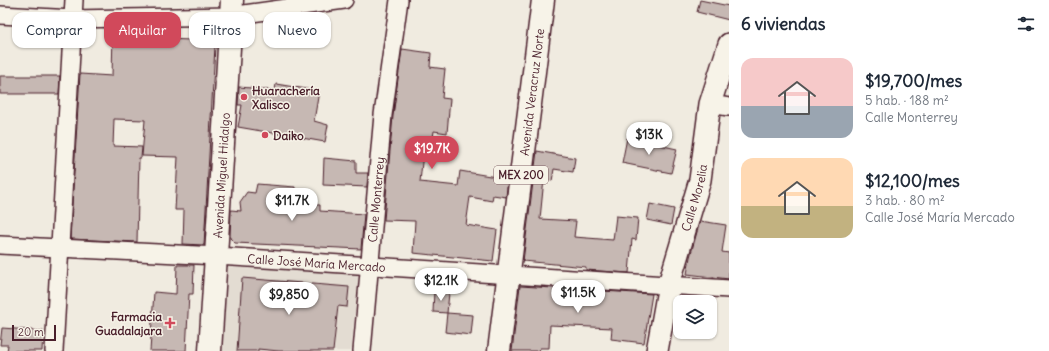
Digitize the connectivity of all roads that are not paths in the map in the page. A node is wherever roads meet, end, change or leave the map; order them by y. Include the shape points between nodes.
1 (74, 0) edge
2 (344, 0) edge
3 (398, 0) edge
4 (543, 0) edge
5 (231, 8) edge
6 (73, 12) edge
7 (0, 15) edge
8 (12, 16) edge
9 (96, 17) edge
10 (729, 44) edge
11 (71, 48) edge
12 (720, 106) edge
13 (0, 245) edge
14 (60, 249) junction
15 (217, 256) junction
16 (369, 266) junction
17 (508, 274) junction
18 (669, 284) junction
19 (729, 289) edge
20 (54, 351) edge
21 (210, 351) edge
22 (362, 351) edge
23 (500, 351) edge
24 (657, 351) edge

1 - 6 street
2 - 5 street
3 - 16 street, Calle Monterrey via 383,115
4 - 17 highway, Avenida Veracruz Norte / MEX 200
5 - 9 street
5 - 15 highway, Avenida Miguel Hidalgo
7 - 8 street
10 - 12 street, Calle Morelia
11 - 14 street
12 - 18 street, Calle Morelia
13 - 14 street, Calle José María Mercado
14 - 15 street, Calle José María Mercado
14 - 20 street
15 - 16 street, Calle José María Mercado
15 - 21 highway, Avenida Miguel Hidalgo
16 - 17 street, Calle José María Mercado
16 - 22 street, Calle Monterrey
17 - 18 street, Calle José María Mercado
17 - 23 highway, Avenida Veracruz Norte / MEX 200
18 - 19 street, Calle José María Mercado
18 - 24 street, Calle Morelia

